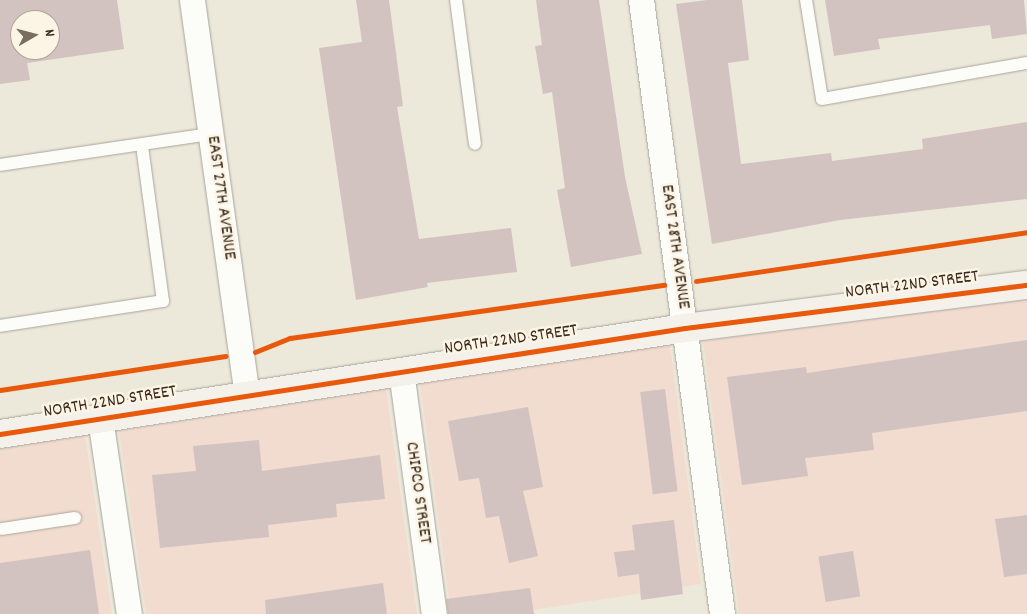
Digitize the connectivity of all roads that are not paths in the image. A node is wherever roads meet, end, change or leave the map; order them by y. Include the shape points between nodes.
1 (192, 0) edge
2 (456, 0) edge
3 (641, 0) edge
4 (806, 0) edge
5 (1027, 63) edge
6 (211, 134) junction
7 (476, 144) dead end
8 (142, 146) junction
9 (0, 166) edge
10 (1027, 285) edge
11 (0, 326) edge
12 (685, 328) junction
13 (401, 372) junction
14 (247, 395) junction
15 (100, 418) junction
16 (0, 434) edge
17 (0, 515) edge
18 (75, 518) dead end
19 (1, 529) edge
20 (128, 614) edge
21 (434, 614) edge
22 (722, 614) edge

1 - 6 street, EAST 27TH AVENUE
2 - 7 lane
3 - 12 street, EAST 28TH AVENUE
4 - 5 lane via 822,99
6 - 8 lane
6 - 14 street, EAST 27TH AVENUE
8 - 9 lane
8 - 11 lane via 163,301
10 - 12 main road, NORTH 22ND STREET
12 - 13 main road, NORTH 22ND STREET
12 - 22 street, EAST 28TH AVENUE
13 - 14 main road, NORTH 22ND STREET
13 - 21 street, CHIPCO STREET
14 - 15 main road, NORTH 22ND STREET
15 - 16 main road, NORTH 22ND STREET
15 - 20 street
17 - 19 lane
18 - 19 lane

